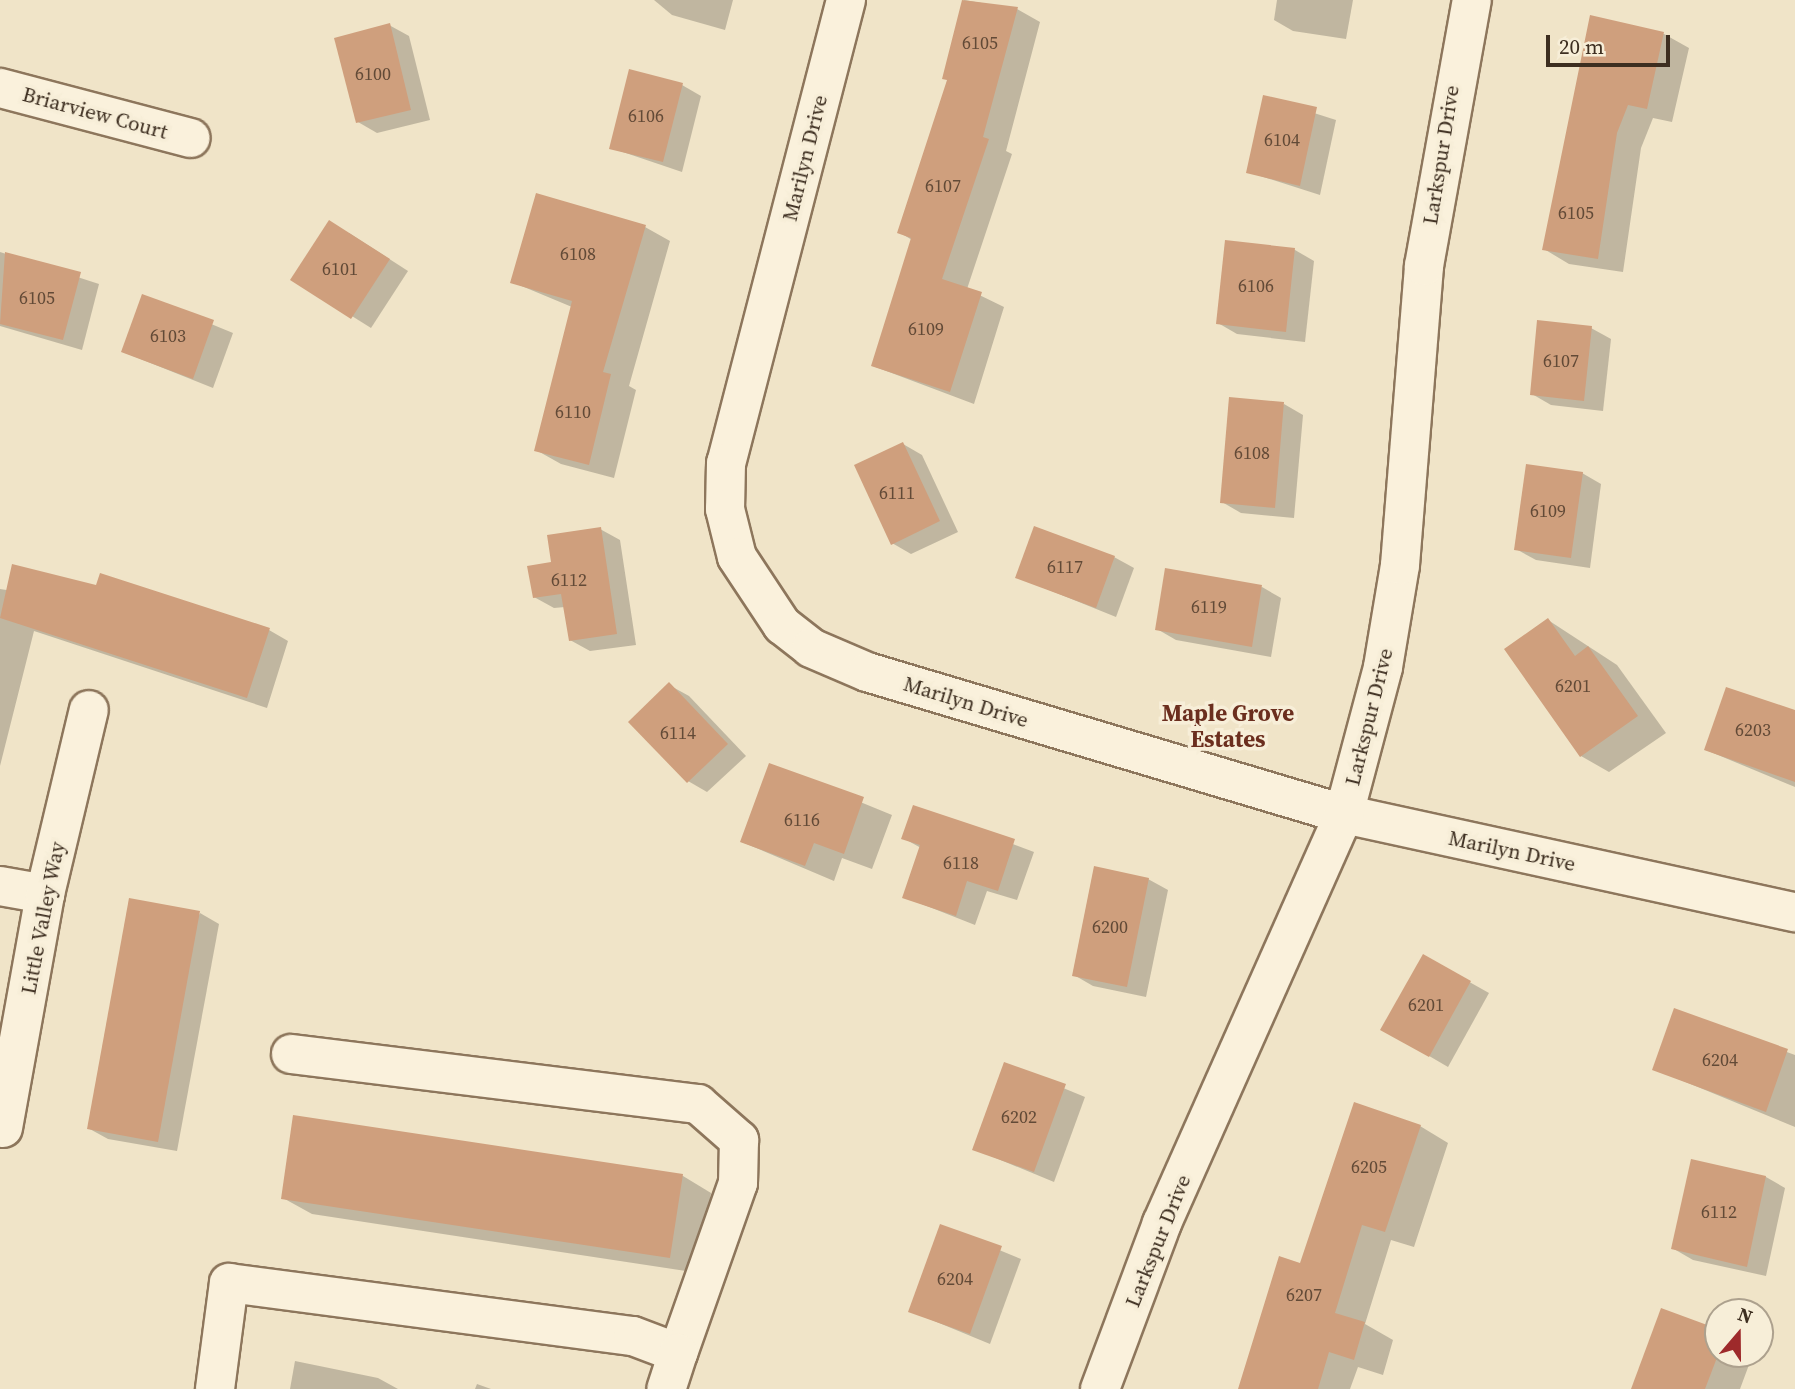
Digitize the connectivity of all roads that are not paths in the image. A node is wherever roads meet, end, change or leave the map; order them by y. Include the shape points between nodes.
1 (846, 0) edge
2 (1472, 0) edge
3 (0, 88) edge
4 (191, 138) dead end
5 (89, 710) dead end
6 (1344, 814) junction
7 (0, 886) edge
8 (45, 894) junction
9 (1795, 912) edge
10 (291, 1054) dead end
11 (3, 1128) dead end
12 (678, 1353) junction
13 (215, 1389) edge
14 (666, 1389) edge
15 (1100, 1389) edge

1 - 6 street, Marilyn Drive via 726,463 725,509 737,557 754,592 811,648 867,671
2 - 6 street, Larkspur Drive via 1424,266 1401,565 1383,667
3 - 4 street, Briarview Court
5 - 8 street, Little Valley Way
6 - 9 street, Marilyn Drive
6 - 15 street, Larkspur Drive via 1162,1223
7 - 8 street
8 - 11 street, Little Valley Way
10 - 12 street via 698,1104 739,1140 738,1183
12 - 13 street via 633,1336 229,1283
12 - 14 street

